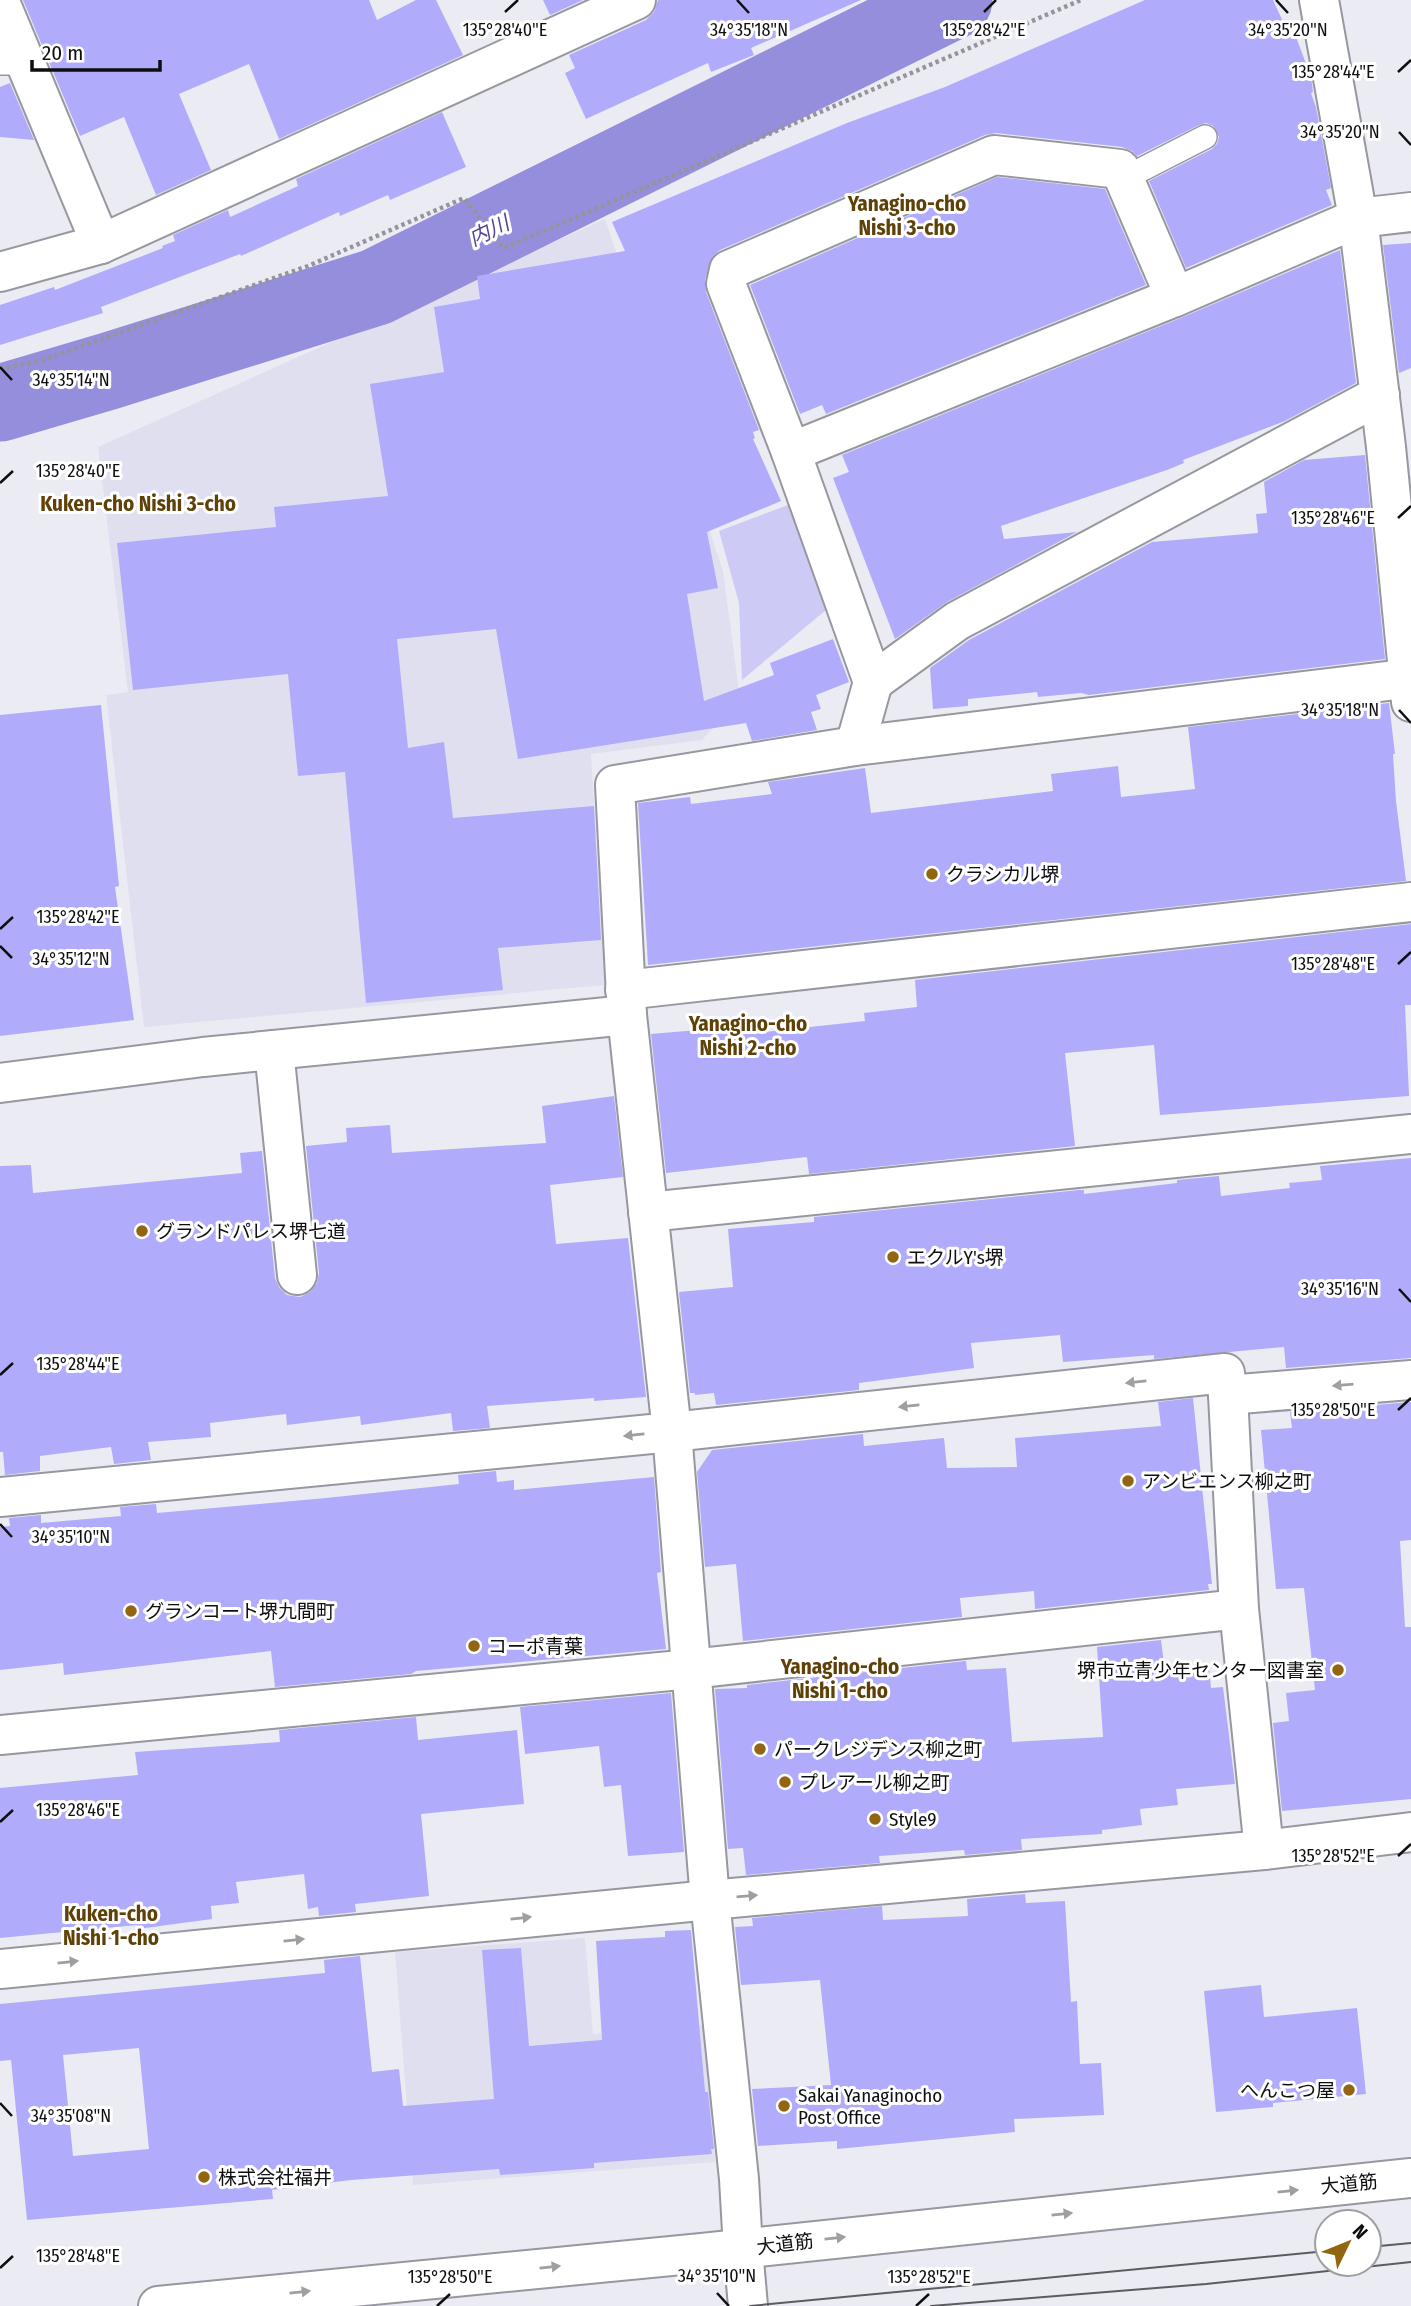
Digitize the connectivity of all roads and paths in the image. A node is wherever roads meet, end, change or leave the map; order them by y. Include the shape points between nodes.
1 (636, 0) edge
2 (1081, 0) edge
3 (1319, 0) edge
4 (0, 2) edge
5 (13, 63) edge
6 (1205, 137) dead end
7 (1125, 178) junction
8 (1411, 212) edge
9 (1358, 218) junction
10 (101, 244) junction
11 (0, 272) edge
12 (1175, 297) junction
13 (0, 369) edge
14 (1380, 395) junction
15 (1399, 445) edge
16 (791, 452) junction
17 (873, 682) junction
18 (1410, 687) edge
19 (855, 746) junction
20 (1411, 902) edge
21 (626, 1002) junction
22 (274, 1050) junction
23 (0, 1083) edge
24 (1411, 1134) edge
25 (648, 1212) junction
26 (297, 1275) dead end
27 (1411, 1380) edge
28 (1228, 1395) junction
29 (672, 1432) junction
30 (0, 1497) edge
31 (1239, 1609) junction
32 (691, 1668) junction
33 (0, 1735) edge
34 (1411, 1832) edge
35 (1264, 1850) junction
36 (710, 1899) junction
37 (0, 1969) edge
38 (1411, 2178) edge
39 (743, 2249) junction
40 (159, 2306) edge
41 (748, 2306) edge

1 - 10 street
2 - 13 path via 504,248 464,198 308,266 43,360
3 - 9 street
4 - 5 street
5 - 10 street
6 - 7 lane
7 - 12 street
7 - 16 street via 1120,169 994,155 729,270 726,284
8 - 9 street
9 - 12 street
9 - 14 street
10 - 11 street
12 - 16 street
14 - 15 street
14 - 17 street via 957,621
15 - 18 street
16 - 17 street
17 - 19 street
18 - 19 street
19 - 21 street via 615,785
20 - 21 street
21 - 22 street
21 - 25 street
22 - 23 street
22 - 26 street
24 - 25 street
25 - 29 street
27 -> 28 street
28 -> 29 street via 1225,1373
28 - 31 street
29 -> 30 street
29 - 32 street
31 - 32 street
31 - 35 street
32 - 33 street
32 - 36 street
34 - 35 street
36 -> 35 street
37 -> 36 street
36 - 39 street
39 -> 38 street, 大道筋
40 -> 39 street, 大道筋
39 - 41 street

